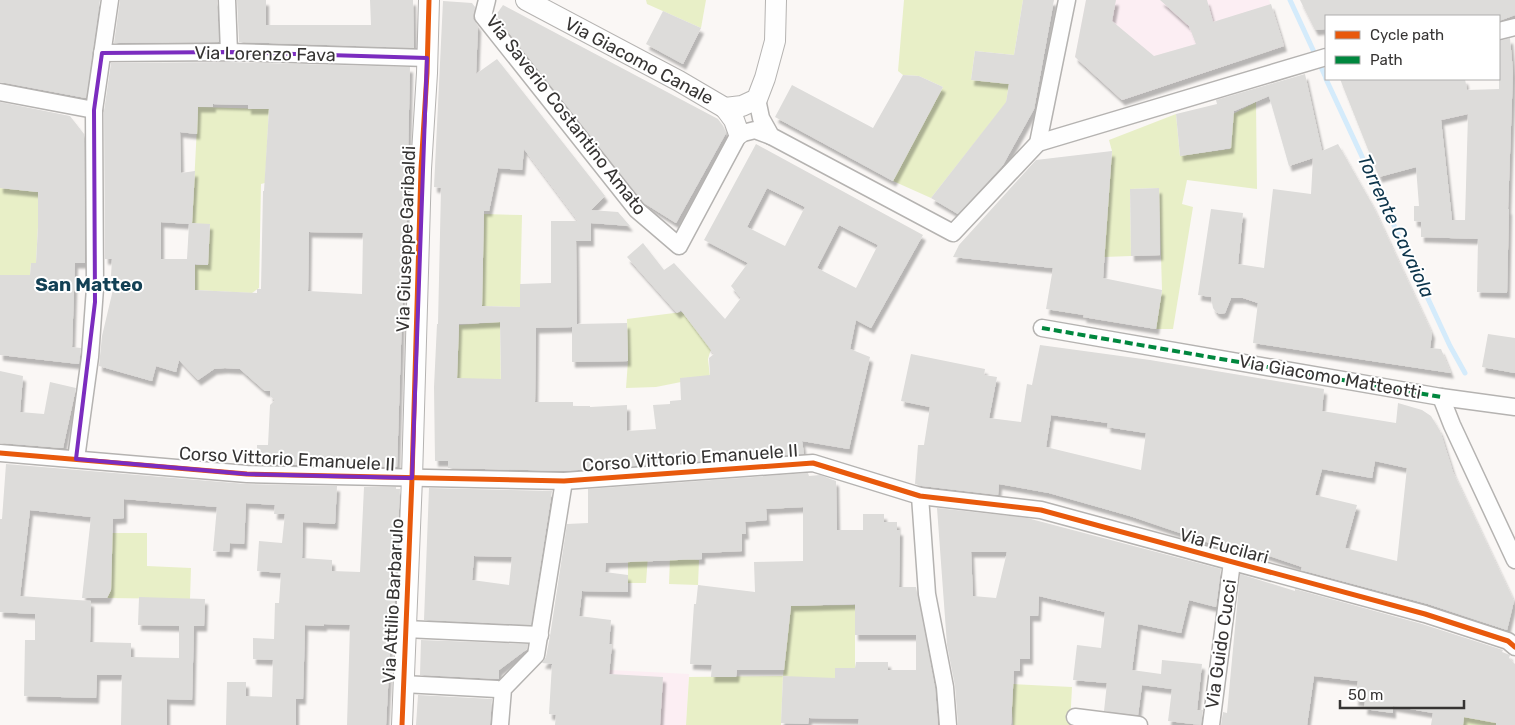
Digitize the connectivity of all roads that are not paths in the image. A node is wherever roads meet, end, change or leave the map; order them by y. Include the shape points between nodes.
1 (110, 0) edge
2 (227, 0) edge
3 (429, 0) edge
4 (487, 0) edge
5 (526, 0) edge
6 (776, 0) edge
7 (1067, 0) edge
8 (1515, 27) edge
9 (1500, 31) edge
10 (229, 52) junction
11 (102, 53) junction
12 (1325, 57) edge
13 (427, 58) junction
14 (0, 92) edge
15 (757, 99) junction
16 (725, 108) junction
17 (94, 110) junction
18 (739, 134) junction
19 (771, 136) junction
20 (1038, 143) junction
21 (1042, 328) dead end
22 (1442, 397) junction
23 (1515, 407) edge
24 (0, 453) edge
25 (76, 459) junction
26 (813, 464) joint
27 (412, 478) junction
28 (564, 481) junction
29 (920, 496) junction
30 (1515, 560) edge
31 (1232, 562) junction
32 (406, 629) junction
33 (540, 635) junction
34 (1513, 642) edge
35 (403, 684) junction
36 (498, 689) dead end
37 (1075, 717) dead end
38 (402, 725) edge
39 (500, 725) edge
40 (948, 725) edge
41 (1139, 725) edge
42 (1211, 725) edge

1 - 11 street
2 - 10 street
3 - 13 street, Via Giuseppe Garibaldi
4 - 18 street, Via Saverio Costantino Amato via 483,16 637,210 679,246
5 - 16 street, Via Giacomo Canale
6 - 15 street via 775,42
7 - 20 street
8 - 9 street
10 - 11 street, Via Lorenzo Fava
10 - 13 street, Via Lorenzo Fava
11 - 17 street
12 - 20 street
13 - 27 street, Via Giuseppe Garibaldi via 420,169
14 - 17 street
15 - 16 street, Via Giacomo Canale via 742,106
15 - 19 street via 761,118
16 - 18 street, Via Giacomo Canale
17 - 25 street via 95,288 90,357
18 - 19 street via 755,130
19 - 20 street via 953,233
21 - 22 street, Via Giacomo Matteotti
22 - 23 street
22 - 30 street, Via Giacomo Matteotti via 1452,426
24 - 25 street, Corso Vittorio Emanuele II
25 - 27 street, Corso Vittorio Emanuele II via 247,474
26 - 28 street, Corso Vittorio Emanuele II
26 - 29 street, Via Fucilari
27 - 28 street, Corso Vittorio Emanuele II
27 - 32 street, Via Attilio Barbarulo
28 - 33 street
29 - 31 street, Via Fucilari via 1041,510
29 - 40 street via 927,594 945,687
31 - 34 street, Via Fucilari via 1425,614
31 - 42 street, Via Guido Cucci
32 - 33 street
32 - 35 street, Via Attilio Barbarulo
33 - 39 street via 536,655 503,689
35 - 36 street
35 - 38 street, Via Attilio Barbarulo
37 - 41 street

